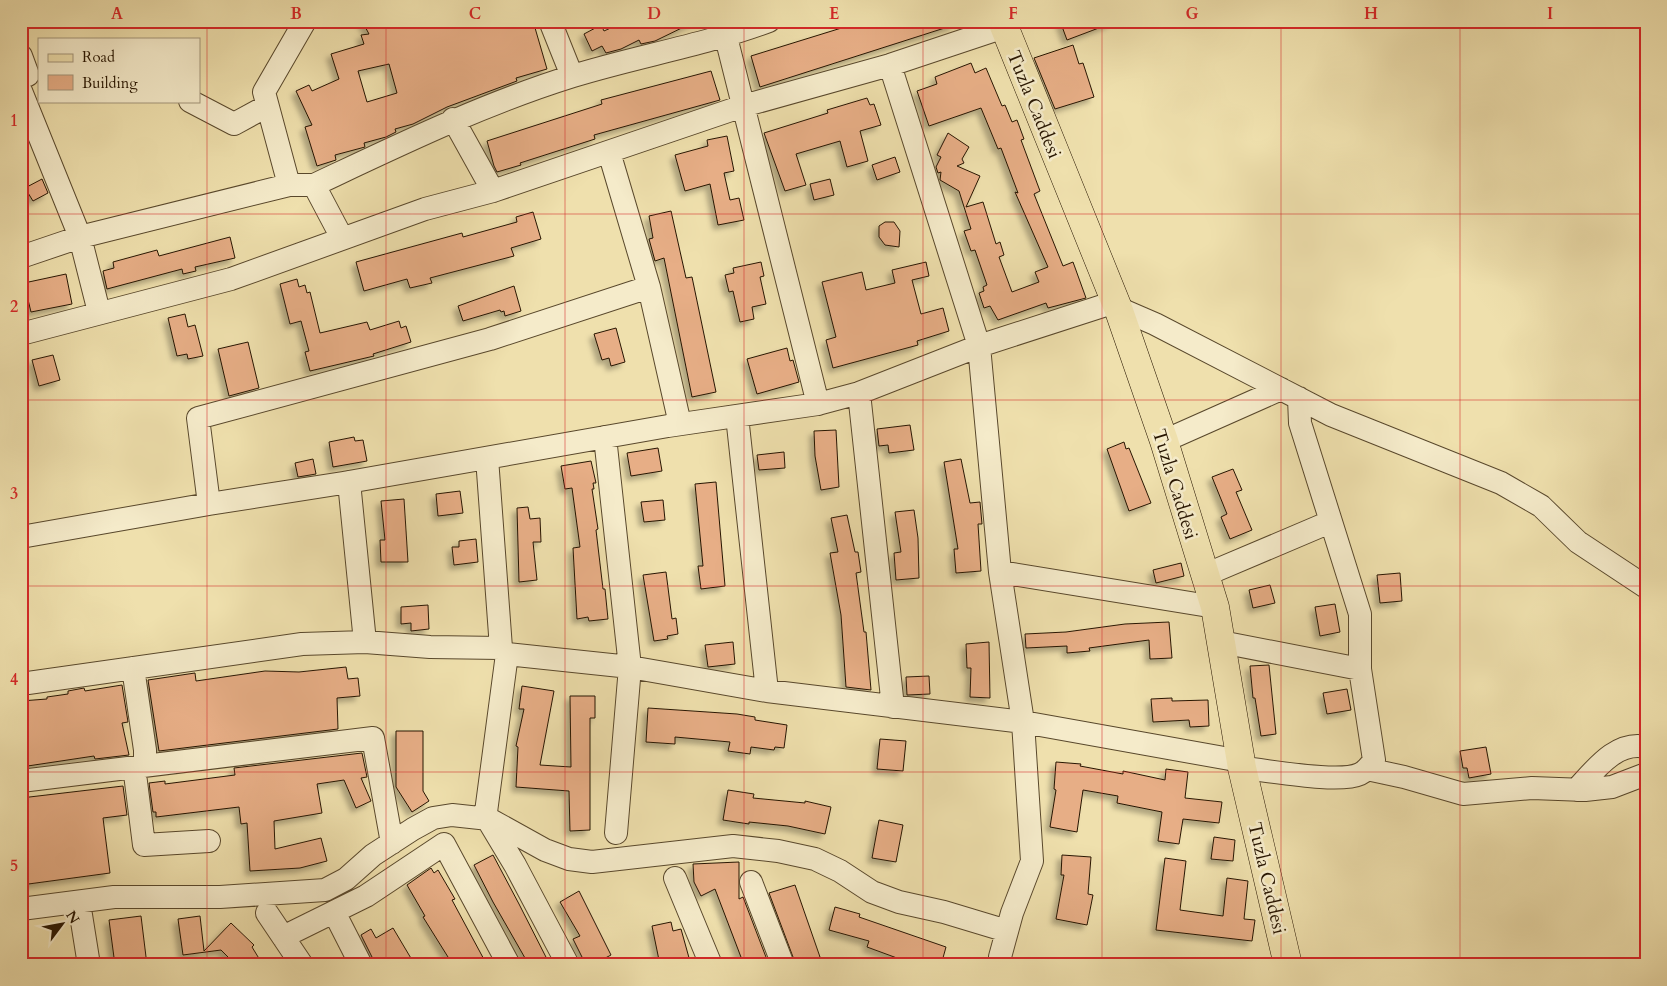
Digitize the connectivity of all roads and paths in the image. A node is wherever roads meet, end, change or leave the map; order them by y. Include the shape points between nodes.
1 (305, 21) edge
2 (550, 21) edge
3 (769, 21) edge
4 (1003, 24) edge
5 (726, 38) junction
6 (890, 65) junction
7 (26, 75) edge
8 (572, 76) junction
9 (192, 102) edge
10 (267, 106) junction
11 (743, 106) junction
12 (453, 119) junction
13 (609, 152) junction
14 (289, 185) junction
15 (314, 185) junction
16 (494, 191) junction
17 (80, 237) junction
18 (342, 238) junction
19 (21, 257) edge
20 (649, 287) junction
21 (1116, 305) junction
22 (99, 312) junction
23 (21, 334) edge
24 (979, 346) junction
25 (859, 393) junction
26 (1290, 393) junction
27 (818, 404) junction
28 (737, 416) junction
29 (680, 424) junction
30 (605, 437) junction
31 (1164, 441) junction
32 (487, 458) junction
33 (349, 482) junction
34 (209, 504) junction
35 (1330, 522) junction
36 (21, 537) edge
37 (1000, 572) junction
38 (1205, 575) junction
39 (1646, 587) edge
40 (1215, 607) junction
41 (365, 642) junction
42 (1221, 642) junction
43 (504, 651) junction
44 (630, 667) junction
45 (133, 668) junction
46 (1360, 669) junction
47 (21, 684) edge
48 (767, 691) junction
49 (893, 707) junction
50 (1023, 722) junction
51 (1646, 747) edge
52 (1242, 764) junction
53 (140, 766) junction
54 (1367, 769) junction
55 (1646, 774) edge
56 (21, 781) edge
57 (1576, 790) junction
58 (489, 819) junction
59 (616, 833) dead end
60 (209, 841) dead end
61 (392, 842) junction
62 (675, 878) dead end
63 (751, 882) dead end
64 (21, 909) edge
65 (334, 912) junction
66 (267, 913) dead end
67 (81, 915) dead end
68 (1007, 931) junction
69 (283, 937) junction
70 (88, 965) edge
71 (302, 965) edge
72 (361, 965) edge
73 (509, 965) edge
74 (568, 965) edge
75 (711, 965) edge
76 (783, 965) edge
77 (1001, 965) edge
78 (1288, 965) edge

1 - 10 street via 264,92
2 - 8 street
3 - 5 street
4 - 6 street
4 - 21 main road, Tuzla Caddesi
5 - 8 street
5 - 11 street
6 - 11 street
6 - 24 street
7 - 17 street
8 - 12 street
9 - 10 street via 234,124
10 - 14 street
11 - 13 street
11 - 27 street
12 - 15 street
12 - 16 street
13 - 16 street
13 - 20 street
14 - 15 street
14 - 17 street
15 - 18 street
16 - 18 street via 425,209
17 - 19 street
17 - 22 street
18 - 22 street via 231,279
20 - 29 street
20 - 34 street via 490,339 198,418
21 - 24 street
21 - 26 street
21 - 31 main road, Tuzla Caddesi
22 - 23 street
24 - 25 street
24 - 37 street
25 - 27 street
25 - 49 street
26 - 31 street
26 - 35 street
26 - 39 street via 1331,415 1501,484 1541,506 1578,542
27 - 28 street
28 - 29 street
28 - 48 street
29 - 30 street
30 - 32 street
30 - 44 street
31 - 38 main road, Tuzla Caddesi
32 - 33 street
32 - 43 street
33 - 34 street
33 - 41 street
34 - 36 street
35 - 38 street
35 - 46 street via 1360,614
37 - 40 street
37 - 50 street
38 - 40 main road, Tuzla Caddesi
40 - 42 main road, Tuzla Caddesi
41 - 43 street
41 - 45 street via 302,644
42 - 46 street
42 - 52 main road, Tuzla Caddesi
43 - 44 street
43 - 58 street via 486,812
44 - 48 street
44 - 59 street
45 - 47 street
45 - 53 street via 145,750 145,761
46 - 54 street via 1373,744 1374,760
48 - 49 street
49 - 50 street
50 - 52 street
50 - 68 street via 1032,861
51 - 57 street via 1630,746 1619,750
52 - 54 street via 1339,778
52 - 78 main road, Tuzla Caddesi
53 - 56 street
53 - 60 street via 135,774 144,845
53 - 61 street via 373,738
54 - 57 street via 1463,794 1532,788
55 - 57 street via 1612,787
58 - 61 street via 452,815 434,818
58 - 68 street via 545,850 569,859 592,862 733,846 815,859 872,892
58 - 74 street
61 - 64 street via 346,879 325,890 220,897 114,897
62 - 75 street
63 - 76 street
65 - 69 street
65 - 72 street
65 - 73 street via 366,896 444,844
66 - 69 street
67 - 70 street
68 - 77 street
69 - 71 street

